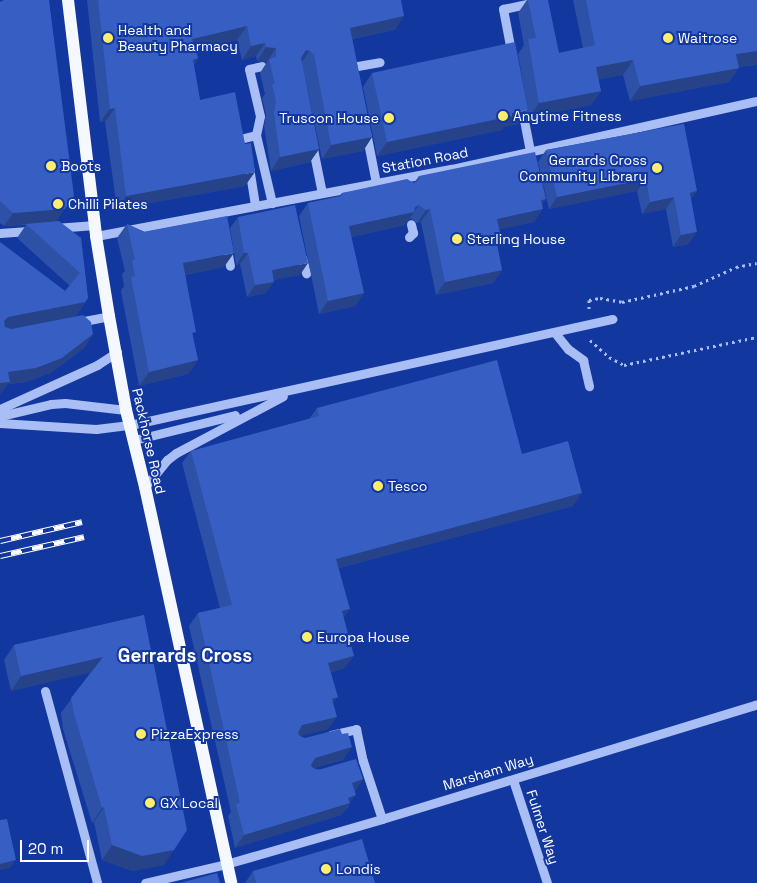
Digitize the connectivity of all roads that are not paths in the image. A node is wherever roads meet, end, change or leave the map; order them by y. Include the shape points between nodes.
1 (68, 0) edge
2 (527, 4) edge
3 (380, 62) dead end
4 (262, 66) dead end
5 (514, 66) edge
6 (356, 86) edge
7 (519, 94) edge
8 (757, 101) edge
9 (364, 125) edge
10 (256, 134) junction
11 (311, 137) edge
12 (240, 138) edge
13 (529, 151) junction
14 (247, 155) edge
15 (533, 168) edge
16 (401, 179) junction
17 (376, 183) junction
18 (404, 190) edge
19 (322, 194) junction
20 (272, 203) junction
21 (255, 206) junction
22 (411, 224) edge
23 (95, 230) junction
24 (0, 233) edge
25 (410, 237) dead end
26 (226, 239) edge
27 (300, 245) edge
28 (230, 266) edge
29 (306, 273) edge
30 (108, 316) junction
31 (612, 319) dead end
32 (71, 324) edge
33 (555, 333) junction
34 (117, 352) junction
35 (589, 386) dead end
36 (299, 388) junction
37 (257, 408) junction
38 (0, 409) edge
39 (126, 410) junction
40 (0, 416) edge
41 (0, 423) edge
42 (130, 425) junction
43 (134, 440) junction
44 (145, 487) junction
45 (45, 690) edge
46 (757, 704) edge
47 (321, 737) edge
48 (513, 780) junction
49 (382, 819) junction
50 (226, 864) junction
51 (97, 883) edge
52 (145, 883) edge
53 (231, 883) edge
54 (547, 883) edge

1 - 23 main road, Packhorse Road
2 - 5 street via 503,9
3 - 6 street via 352,67
4 - 10 street via 249,69 260,116
7 - 13 street
8 - 13 street, Station Road
9 - 17 street
10 - 12 street
10 - 20 street
11 - 19 street
13 - 15 street
13 - 16 street, Station Road
14 - 21 street
16 - 17 street, Station Road
16 - 18 street
17 - 19 street, Station Road
19 - 20 street, Station Road via 290,204
20 - 21 street, Station Road
21 - 23 street, Station Road via 222,217
22 - 25 street via 413,232
23 - 24 street, Station Road
23 - 30 main road, Packhorse Road
26 - 28 street
27 - 29 street
30 - 32 street
30 - 34 main road, Packhorse Road
31 - 33 street
33 - 35 street via 583,360
33 - 36 street
34 - 38 street via 97,365
34 - 39 main road, Packhorse Road
36 - 37 street
36 - 42 street
37 - 43 street
37 - 44 street via 176,453
39 - 40 street via 65,403
39 - 42 main road, Packhorse Road
41 - 42 street via 96,429
42 - 43 main road, Packhorse Road
43 - 44 main road, Packhorse Road
44 - 50 main road, Packhorse Road
45 - 51 street
46 - 48 street, Marsham Way
47 - 49 street via 356,728 358,762
48 - 49 street, Marsham Way
48 - 54 street, Fulmer Way
49 - 50 street, Marsham Way
50 - 52 street, Marsham Way
50 - 53 main road, Packhorse Road

